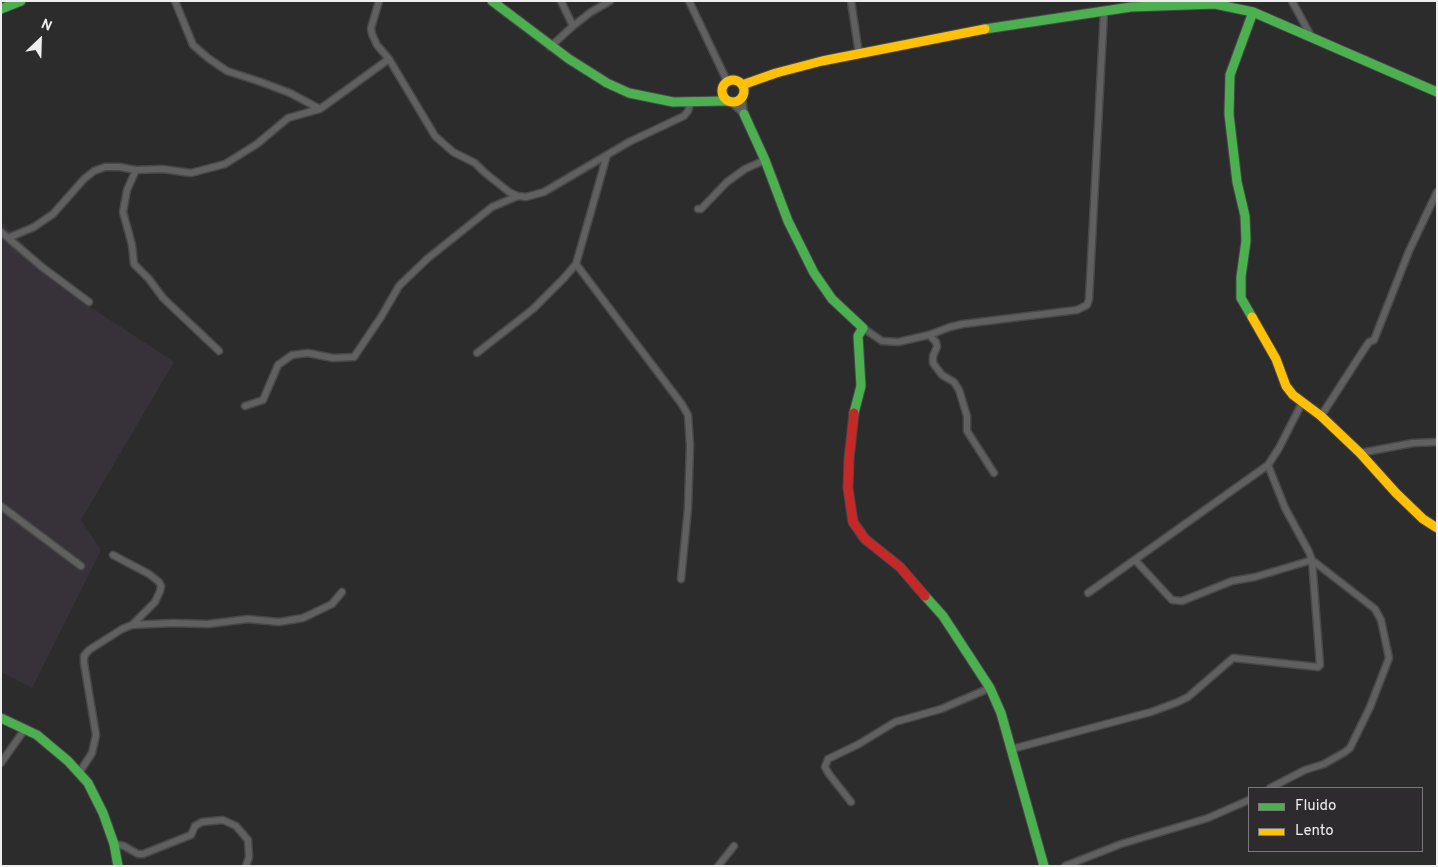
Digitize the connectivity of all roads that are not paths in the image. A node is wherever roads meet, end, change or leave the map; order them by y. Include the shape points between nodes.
1 (21, 1) edge
2 (175, 1) edge
3 (379, 1) edge
4 (492, 1) edge
5 (561, 1) edge
6 (610, 1) edge
7 (689, 1) edge
8 (851, 1) edge
9 (1292, 1) edge
10 (1165, 3) edge
11 (1203, 3) edge
12 (1, 9) edge
13 (1104, 11) junction
14 (1253, 12) junction
15 (573, 26) junction
16 (1312, 38) junction
17 (550, 47) junction
18 (858, 54) junction
19 (389, 59) junction
20 (725, 85) junction
21 (742, 85) junction
22 (1436, 91) edge
23 (742, 97) junction
24 (693, 101) junction
25 (729, 101) junction
26 (320, 109) junction
27 (744, 114) junction
28 (607, 155) junction
29 (765, 160) junction
30 (136, 170) junction
31 (1436, 195) edge
32 (518, 196) junction
33 (698, 209) dead end
34 (1, 232) edge
35 (8, 238) junction
36 (576, 264) junction
37 (89, 302) dead end
38 (863, 328) junction
39 (930, 335) junction
40 (219, 351) dead end
41 (477, 353) dead end
42 (1302, 403) junction
43 (244, 406) dead end
44 (1322, 416) junction
45 (1437, 442) edge
46 (1360, 454) junction
47 (1268, 465) junction
48 (994, 473) dead end
49 (1, 506) edge
50 (1437, 528) edge
51 (113, 555) dead end
52 (1135, 560) junction
53 (1312, 560) junction
54 (81, 566) dead end
55 (682, 579) dead end
56 (342, 592) dead end
57 (1088, 593) dead end
58 (132, 626) junction
59 (990, 688) junction
60 (1, 718) edge
61 (25, 729) junction
62 (1012, 750) junction
63 (1, 763) edge
64 (79, 773) junction
65 (1272, 787) edge
66 (1248, 800) edge
67 (851, 802) dead end
68 (114, 844) junction
69 (734, 846) dead end
70 (118, 866) edge
71 (246, 866) edge
72 (718, 866) edge
73 (1044, 866) edge
74 (1066, 866) edge

1 - 12 street
2 - 26 street via 193,45 208,58 227,71 283,90
3 - 19 street via 371,28 377,45
4 - 17 street
5 - 15 street
6 - 15 street
7 - 20 street
8 - 18 street
9 - 16 street
10 - 11 street
10 - 13 street
11 - 14 street
13 - 18 street via 976,30
13 - 39 street via 1087,305 1077,310 964,324
14 - 16 street
14 - 42 street via 1230,75 1229,114 1245,216 1241,298 1276,359 1286,386
15 - 17 street
16 - 22 street
17 - 24 street via 629,93 673,102
18 - 21 street via 776,73
19 - 26 street
19 - 32 street via 441,143 475,163
20 - 21 street via 737,81
20 - 24 street
20 - 25 street via 723,96
21 - 23 street
23 - 25 street
23 - 27 street
24 - 25 street
24 - 28 street via 684,116
25 - 27 street
26 - 30 street via 288,118 257,144 225,164 191,173
27 - 29 street
28 - 32 street via 544,192
28 - 36 street
29 - 33 street via 745,168
29 - 38 street via 788,221 814,273 832,299
30 - 35 street via 105,167 94,171 53,214 34,227
30 - 40 street via 127,190 123,212 134,264 163,298
31 - 44 street via 1409,251 1374,340 1360,354
32 - 43 street via 492,207 399,286 354,357 332,358 308,353 292,355 278,365 263,400
34 - 35 street
35 - 37 street
36 - 41 street via 533,309
36 - 55 street via 688,415 688,508
38 - 39 street via 882,340 898,342
38 - 59 street via 858,336 860,386 849,459 848,488 853,522 865,539 900,567 943,616
39 - 48 street via 937,347 933,364 959,390 967,416 967,431
42 - 44 street
42 - 47 street
44 - 46 street
45 - 46 street via 1414,442
46 - 50 street via 1423,519
47 - 52 street
47 - 53 street via 1285,508
49 - 54 street
51 - 58 street via 149,574 161,586 155,602
52 - 53 street via 1172,600 1182,601 1232,581
52 - 57 street
53 - 62 street via 1318,667 1233,658 1178,702
53 - 65 street via 1376,609 1390,658 1350,748 1324,764
56 - 58 street via 332,604 303,618 279,622 248,619 208,624
58 - 64 street via 122,629 84,656 96,735 92,753
59 - 62 street
59 - 67 street via 941,709 895,722 828,758 825,767
60 - 61 street
61 - 63 street
61 - 64 street
62 - 73 street
64 - 68 street via 95,796
66 - 74 street via 1208,818 1120,844
68 - 70 street
68 - 71 street via 143,854 191,835 195,826 202,822 223,820 236,826 248,840
69 - 72 street

